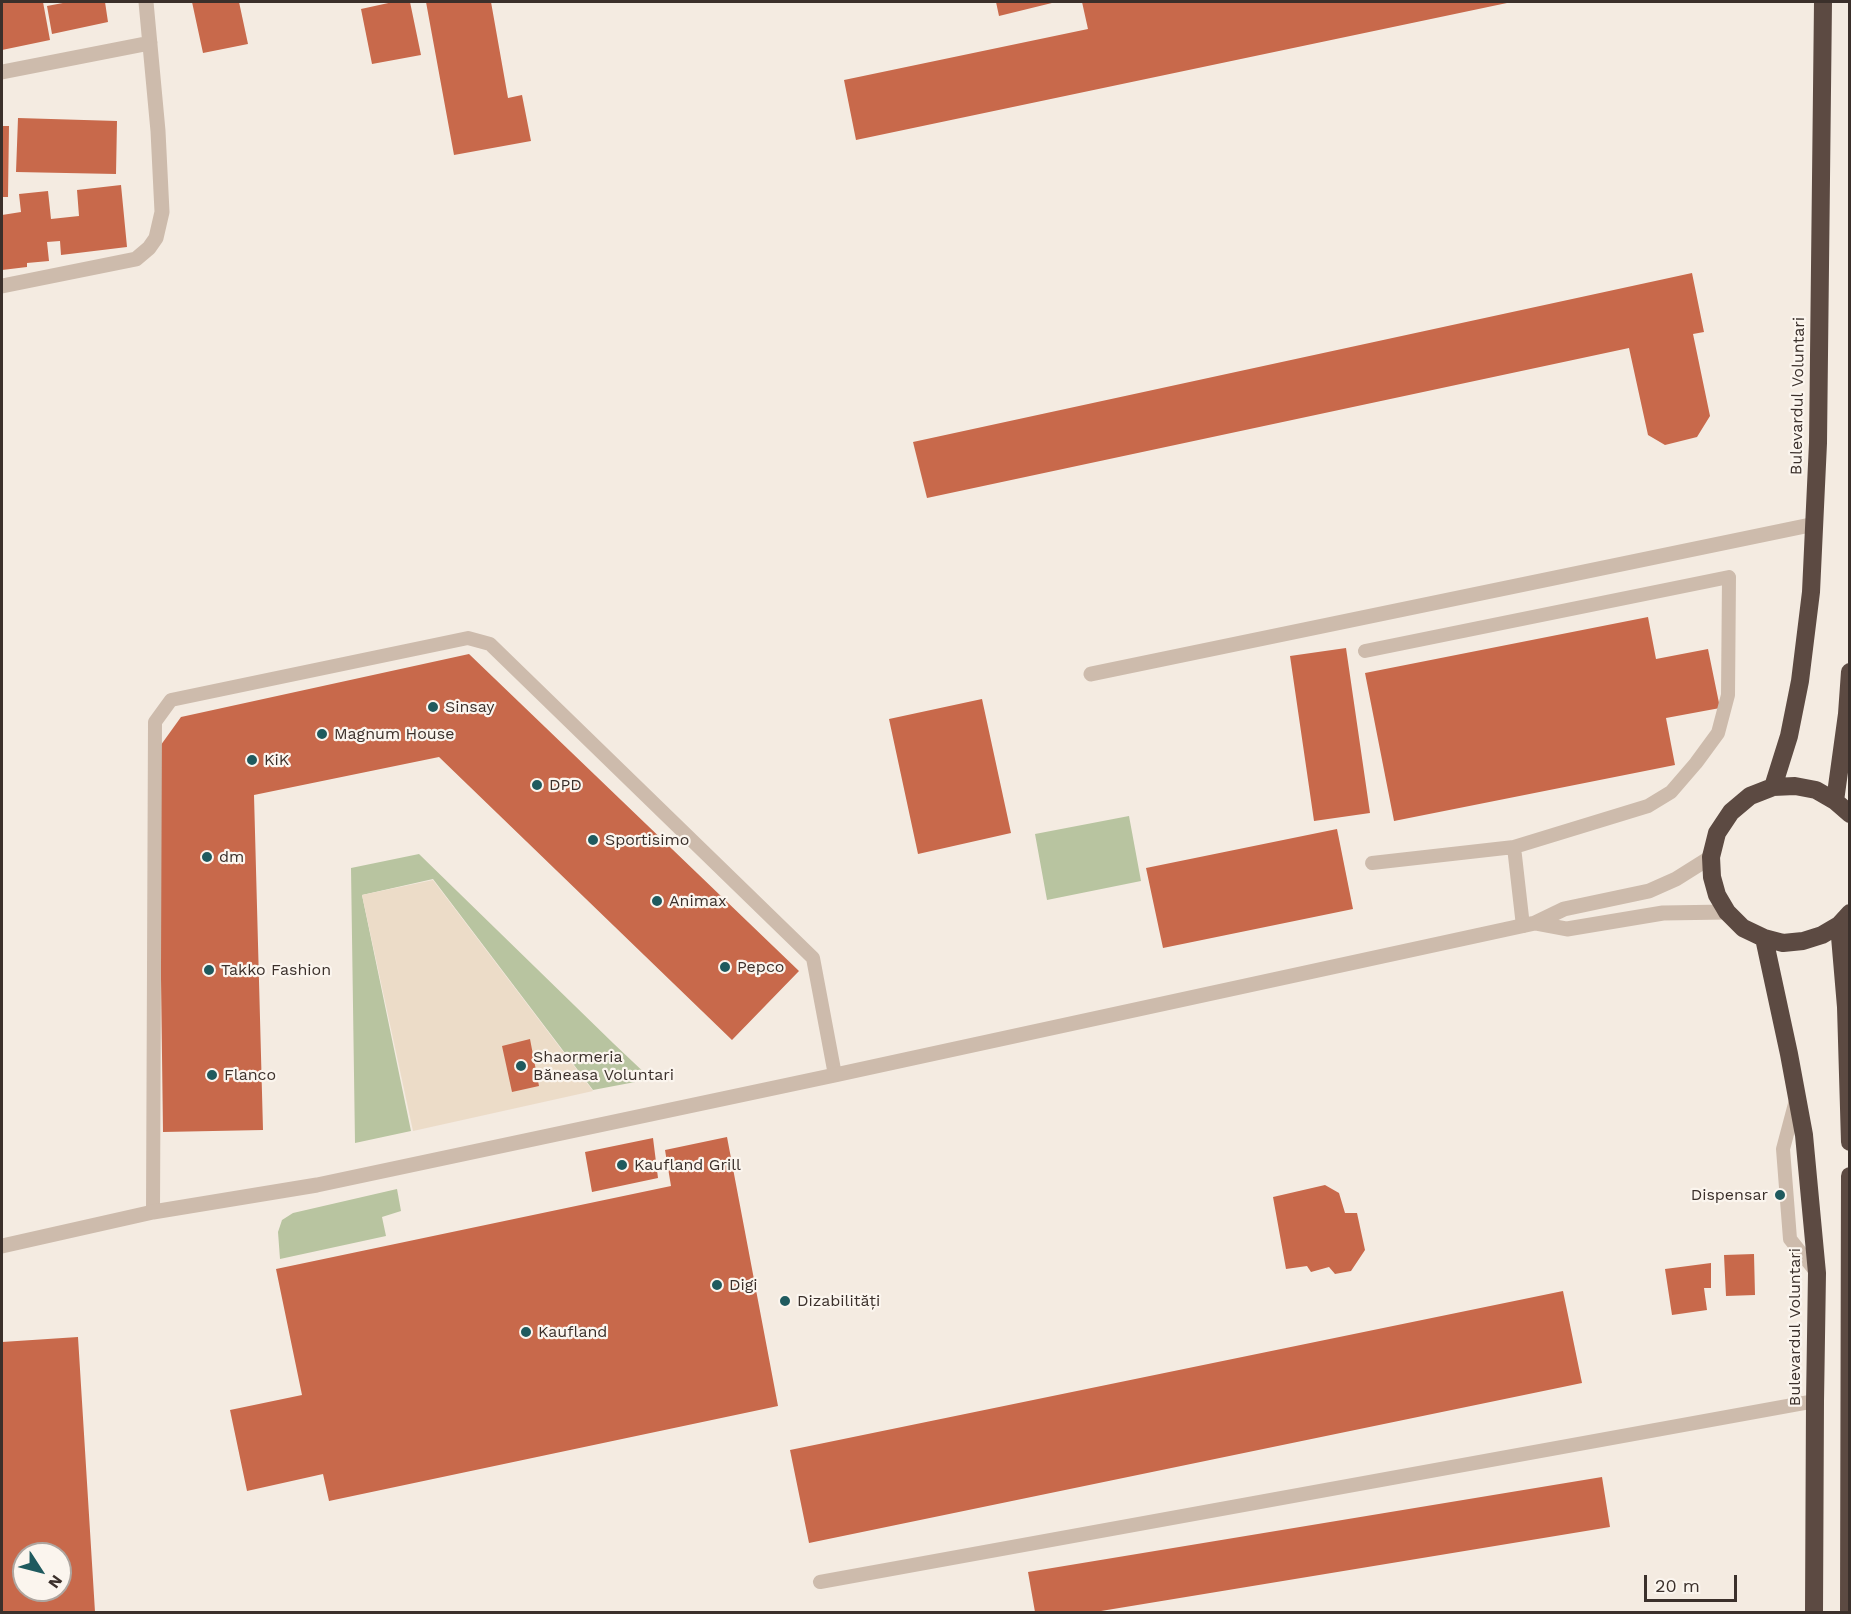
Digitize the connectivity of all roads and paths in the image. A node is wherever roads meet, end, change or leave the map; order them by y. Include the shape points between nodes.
1 (146, 2) edge
2 (1823, 2) edge
3 (150, 43) junction
4 (2, 72) edge
5 (2, 286) edge
6 (1815, 524) junction
7 (1365, 651) dead end
8 (1850, 672) edge
9 (1091, 674) dead end
10 (1773, 787) junction
11 (1835, 801) junction
12 (1850, 814) edge
13 (1514, 847) junction
14 (1711, 857) junction
15 (1372, 863) dead end
16 (1727, 912) junction
17 (1844, 919) edge
18 (1529, 924) junction
19 (1764, 939) junction
20 (835, 1076) junction
21 (1850, 1142) edge
22 (1850, 1176) edge
23 (153, 1212) junction
24 (2, 1246) edge
25 (1815, 1401) junction
26 (1849, 1420) edge
27 (820, 1582) dead end
28 (1814, 1612) edge
29 (1849, 1612) edge

1 - 3 street
2 - 6 highway, Bulevardul Voluntari
3 - 4 street
3 - 5 street via 162,212 156,238 136,259
6 - 9 street
6 - 10 highway, Bulevardul Voluntari via 1800,681
7 - 13 lane via 1729,577 1728,695 1718,733 1696,764 1671,792 1648,806
8 - 11 highway
10 - 11 highway via 1816,790
10 - 14 highway via 1750,796 1731,812 1717,833
11 - 12 highway
13 - 15 lane
13 - 18 lane
14 - 16 highway via 1717,895
14 - 18 street via 1649,891 1564,909
16 - 18 street via 1663,913 1567,929
16 - 19 highway via 1743,928
17 - 19 highway via 1822,935 1803,941
17 - 21 highway
18 - 20 street
19 - 25 highway, Bulevardul Voluntari via 1804,1135 1817,1273
20 - 23 street via 317,1185
20 - 23 lane via 813,958 490,644 468,638 171,700 155,722
22 - 26 highway
23 - 24 street
25 - 27 lane
25 - 28 highway, Bulevardul Voluntari
26 - 29 highway

